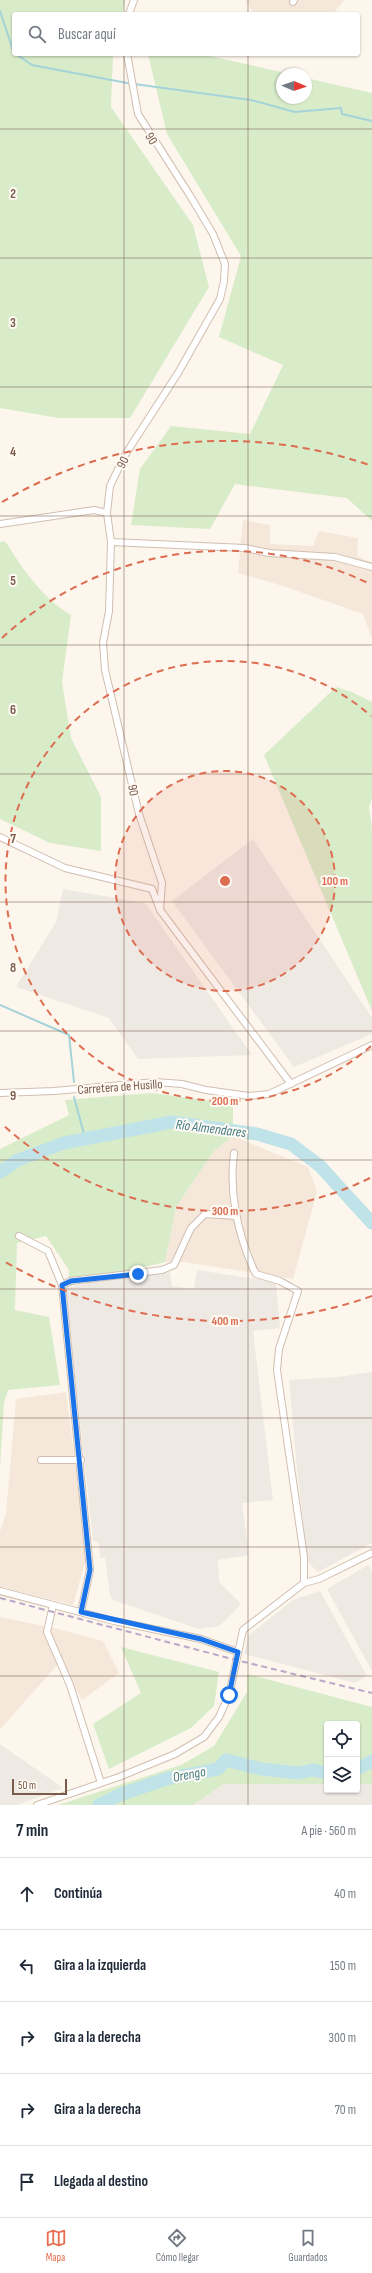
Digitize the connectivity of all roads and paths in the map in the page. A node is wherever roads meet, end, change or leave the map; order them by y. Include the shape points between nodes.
1 (134, 0) edge
2 (129, 12) edge
3 (127, 56) edge
4 (107, 513) junction
5 (0, 524) edge
6 (111, 542) junction
7 (372, 567) edge
8 (0, 837) edge
9 (160, 910) junction
10 (372, 1045) edge
11 (290, 1084) junction
12 (0, 1094) edge
13 (234, 1152) dead end
14 (236, 1216) junction
15 (19, 1236) dead end
16 (62, 1285) junction
17 (41, 1460) dead end
18 (81, 1460) junction
19 (372, 1553) edge
20 (304, 1583) junction
21 (0, 1591) edge
22 (53, 1605) junction
23 (81, 1612) junction
24 (238, 1652) junction
25 (101, 1783) junction
26 (37, 1805) edge

1 - 2 street
3 - 4 street, 90 via 138,114 213,234 225,264 220,299 186,360 125,456 110,486
4 - 5 street via 94,510
4 - 6 street, 90
6 - 7 street via 246,548 269,553 335,557
6 - 9 street, 90 via 108,611 102,643 105,670 139,814 162,883
8 - 9 street via 65,868 152,889
9 - 11 street
10 - 11 street, Carretera de Husillo
11 - 12 street, Carretera de Husillo via 270,1094 249,1096 156,1082
13 - 14 street via 231,1175
14 - 16 street via 205,1214 191,1228 174,1265 162,1270 71,1281
14 - 20 street via 256,1274 280,1281 298,1291 279,1349 277,1370 304,1557
15 - 16 street via 48,1251
16 - 18 street
17 - 18 street
18 - 23 street via 90,1570
19 - 20 street via 319,1579
20 - 24 street via 243,1630
21 - 22 street
22 - 23 street
22 - 25 street via 47,1632 70,1684
23 - 24 street via 201,1639
24 - 25 street via 229,1695 219,1717 204,1737 175,1754
25 - 26 street

